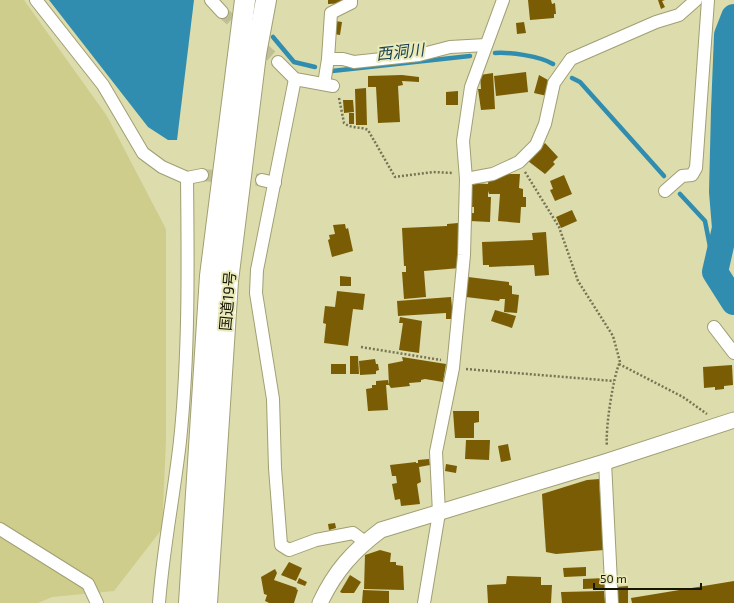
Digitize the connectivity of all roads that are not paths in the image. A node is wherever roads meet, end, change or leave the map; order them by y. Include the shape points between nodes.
1 (36, 0) edge
2 (211, 0) edge
3 (245, 0) edge
4 (266, 0) edge
5 (351, 0) edge
6 (503, 0) edge
7 (696, 0) edge
8 (708, 0) edge
9 (222, 12) tunnel mouth
10 (486, 45) junction
11 (328, 60) junction
12 (278, 62) tunnel mouth
13 (295, 79) junction
14 (202, 175) tunnel mouth
15 (466, 176) junction
16 (187, 178) junction
17 (262, 180) tunnel mouth
18 (275, 183) junction
19 (665, 191) dead end
20 (714, 327) dead end
21 (734, 353) edge
22 (184, 368) junction
23 (204, 371) junction
24 (734, 420) edge
25 (607, 462) junction
26 (439, 513) junction
27 (0, 529) edge
28 (365, 542) junction
29 (97, 603) edge
30 (159, 603) edge
31 (189, 603) edge
32 (207, 603) edge
33 (320, 603) edge
34 (424, 603) edge
35 (612, 603) edge

1 - 16 street via 103,85 143,153 162,167
2 - 9 street
3 - 23 highway, 国道19号 via 210,276
4 - 32 highway, 国道19号 via 256,54 228,281
5 - 11 street via 351,3 331,13
6 - 10 street
7 - 15 street via 679,14 571,58 554,83 545,124 536,145 519,162 493,174
8 - 19 street via 696,168 692,175 682,176
10 - 11 street via 450,47 419,55 354,62 343,58
10 - 15 street via 471,87 463,141
11 - 13 street via 329,85
12 - 13 street
13 - 18 street
14 - 16 street
15 - 26 street via 464,255 453,365 436,452
16 - 22 street via 188,257
17 - 18 street
18 - 28 street via 257,270 256,293 273,399 275,468 282,545 289,550 316,540 353,533
20 - 21 street
22 - 23 street
22 - 30 street via 180,441
23 - 31 highway, 国道19号
24 - 25 street
25 - 26 street
25 - 35 street
26 - 28 street via 381,530
26 - 34 street
27 - 29 street via 88,584
28 - 33 street via 341,566

